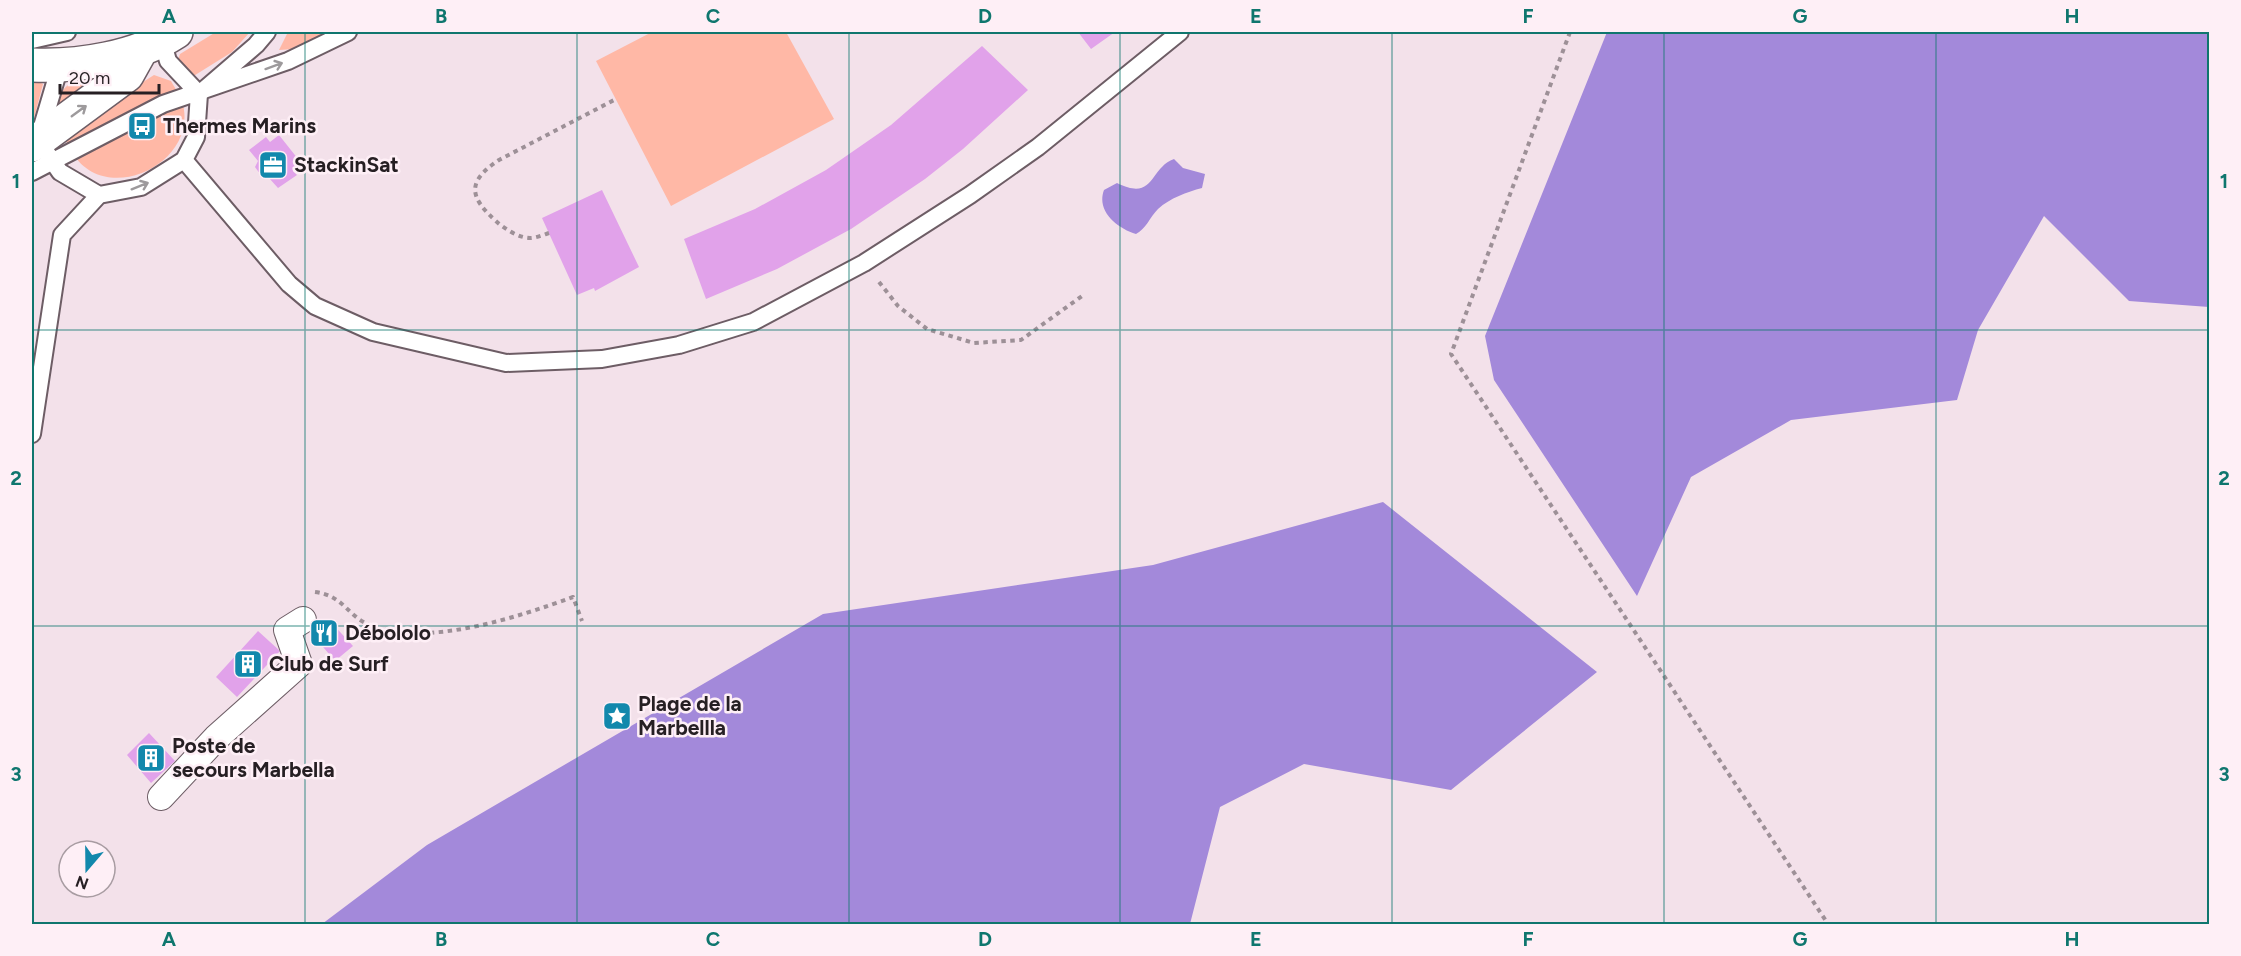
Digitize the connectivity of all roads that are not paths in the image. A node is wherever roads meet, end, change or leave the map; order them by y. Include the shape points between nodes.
1 (67, 32) edge
2 (267, 32) edge
3 (348, 32) edge
4 (1180, 32) edge
5 (32, 40) edge
6 (160, 40) edge
7 (46, 65) edge
8 (199, 94) junction
9 (41, 149) edge
10 (184, 160) junction
11 (32, 172) edge
12 (99, 195) junction
13 (32, 434) edge
14 (303, 620) dead end
15 (161, 797) dead end

1 - 5 lane
2 - 8 lane
8 -> 3 lane via 288,61
4 - 10 lane via 1038,147 864,263 753,322 679,345 602,359 506,363 373,332 315,306 289,284
6 - 7 main road
6 - 8 lane via 168,61
9 -> 6 main road via 127,75
7 - 9 lane
8 - 9 lane
8 - 10 lane via 196,137
9 - 11 lane
9 - 12 lane via 60,172
12 -> 10 lane via 141,187
12 - 13 lane via 62,235
14 - 15 street via 287,630 299,664 216,738

